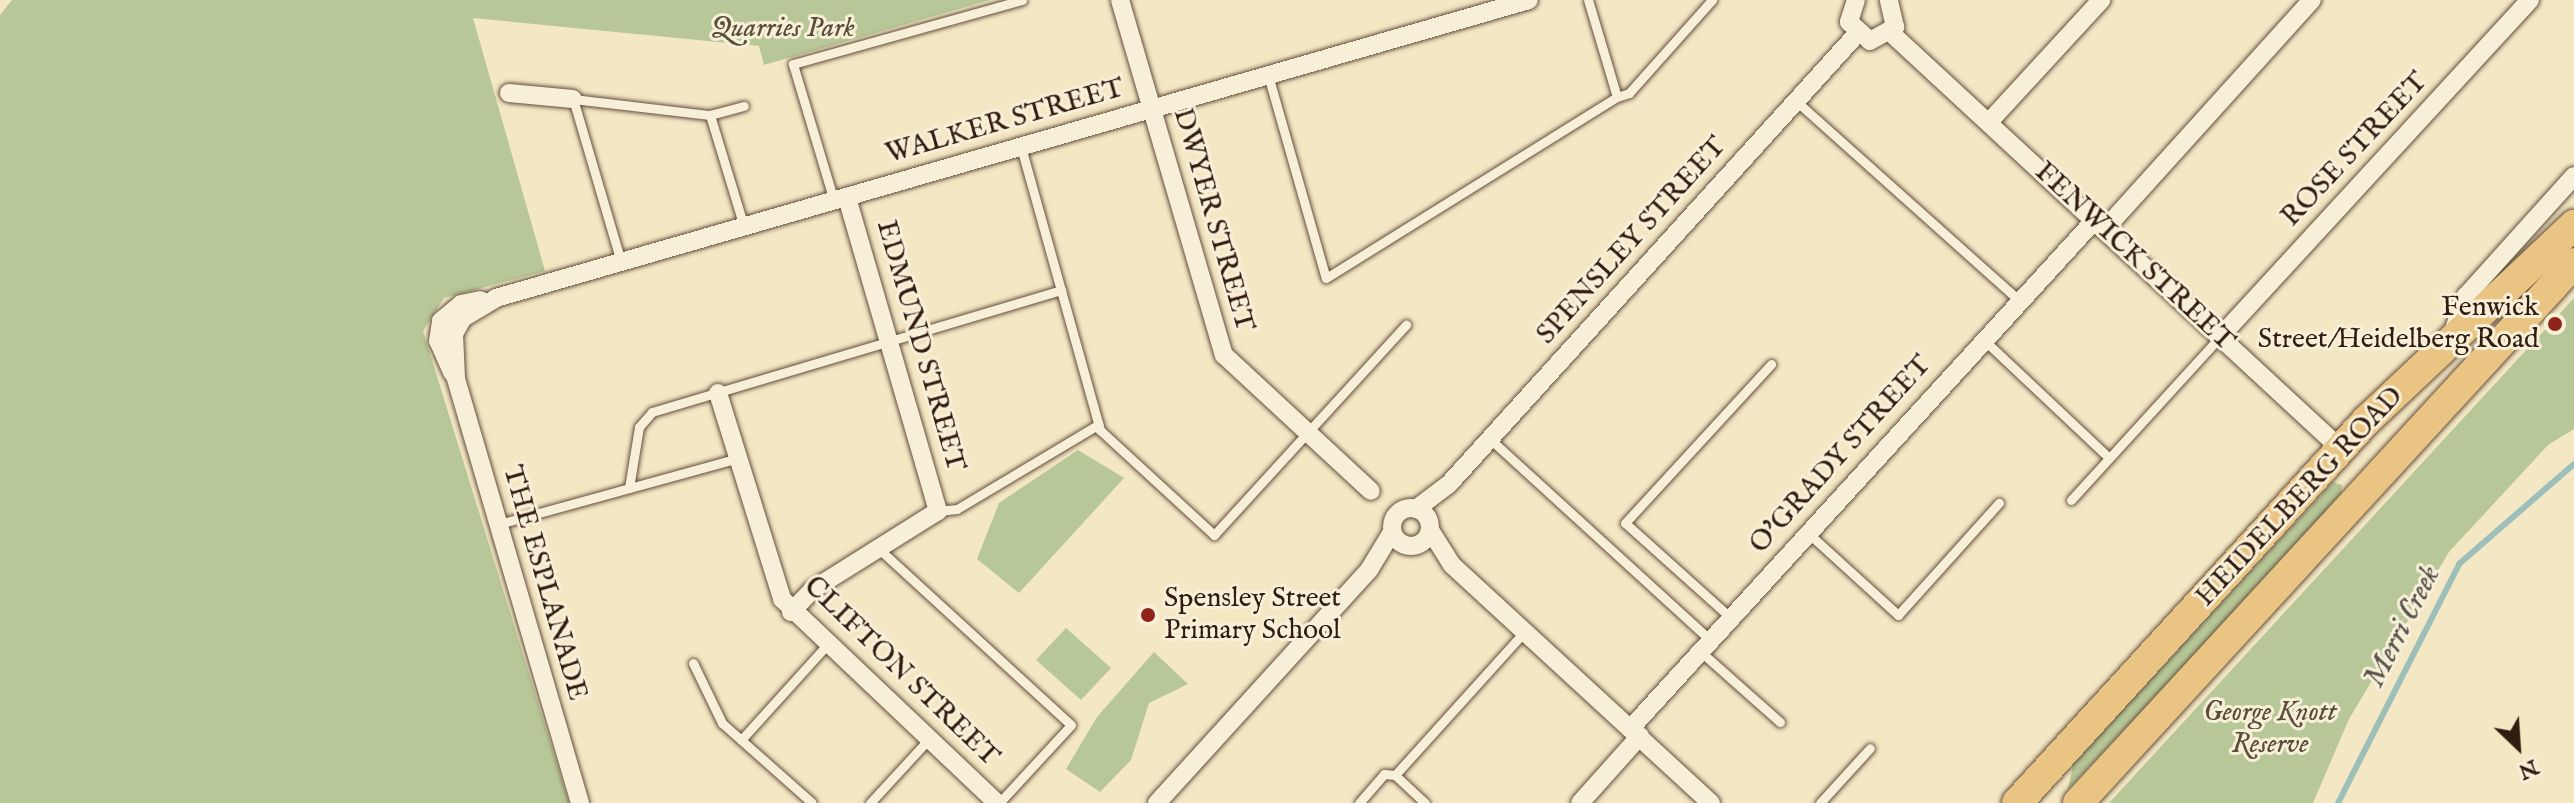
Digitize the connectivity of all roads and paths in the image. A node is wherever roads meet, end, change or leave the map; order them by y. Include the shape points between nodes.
1 (1022, 0) edge
2 (1120, 0) edge
3 (1529, 0) edge
4 (1588, 0) edge
5 (1712, 0) edge
6 (1854, 0) edge
7 (1889, 0) edge
8 (2101, 0) edge
9 (2312, 0) edge
10 (2530, 0) edge
11 (1891, 33) junction
12 (1856, 35) junction
13 (1268, 75) junction
14 (509, 93) dead end
15 (1617, 97) junction
16 (573, 99) junction
17 (1796, 101) junction
18 (744, 106) dead end
19 (1152, 109) junction
20 (710, 115) junction
21 (1989, 122) junction
22 (1021, 147) junction
23 (2574, 176) edge
24 (841, 199) junction
25 (2099, 225) junction
26 (2574, 225) edge
27 (744, 227) junction
28 (621, 262) junction
29 (2574, 263) edge
30 (1061, 290) junction
31 (2020, 301) junction
32 (449, 323) joint
33 (1406, 325) dead end
34 (2220, 337) junction
35 (889, 340) junction
36 (1984, 340) junction
37 (2451, 340) junction
38 (1771, 364) dead end
39 (718, 393) junction
40 (1099, 424) junction
41 (1307, 431) junction
42 (1490, 439) junction
43 (2342, 450) junction
44 (738, 458) junction
45 (2109, 458) junction
46 (2375, 485) junction
47 (629, 488) junction
48 (1371, 491) dead end
49 (2071, 500) dead end
50 (1999, 503) dead end
51 (938, 511) junction
52 (1425, 520) junction
53 (498, 524) junction
54 (1808, 533) junction
55 (1404, 541) junction
56 (879, 549) junction
57 (1452, 565) junction
58 (791, 612) junction
59 (1731, 618) junction
60 (1525, 631) junction
61 (826, 646) junction
62 (1705, 646) junction
63 (693, 663) dead end
64 (1780, 722) dead end
65 (1636, 732) junction
66 (741, 740) junction
67 (928, 740) junction
68 (1870, 748) dead end
69 (1395, 775) junction
70 (2027, 792) edge
71 (580, 803) edge
72 (812, 803) edge
73 (870, 803) edge
74 (998, 803) edge
75 (1157, 803) edge
76 (1359, 803) edge
77 (1425, 803) edge
78 (1580, 803) edge
79 (1711, 803) edge
80 (1820, 803) edge
81 (2058, 803) edge
82 (2078, 803) edge

1 - 24 lane via 793,64
2 - 19 street, DWYER STREET
3 - 13 street, WALKER STREET
4 - 15 lane
5 - 15 lane via 1629,93
6 - 12 street via 1848,15
7 - 11 street via 1897,19
8 - 21 street
9 - 25 street, O'GRADY STREET
10 - 34 street, ROSE STREET
11 - 12 street via 1877,41
11 - 21 street, FENWICK STREET
12 - 17 street, SPENSLEY STREET
13 - 15 lane via 1326,278
13 - 19 street, WALKER STREET
14 - 16 street
16 - 20 lane
16 - 28 lane
17 - 31 lane
17 - 42 street, SPENSLEY STREET
18 - 20 lane
19 - 22 street, WALKER STREET
19 - 41 street, DWYER STREET via 1224,355
20 - 27 lane
21 - 25 street, FENWICK STREET
22 - 24 street, WALKER STREET
22 - 30 lane
23 - 37 street via 2466,296
24 - 27 street, WALKER STREET
24 - 35 street, EDMUND STREET
25 - 31 street, O'GRADY STREET
25 - 34 street, FENWICK STREET
26 - 37 main road, HEIDELBERG ROAD
27 - 28 street, WALKER STREET
28 - 32 street, WALKER STREET via 461,304
29 - 46 main road, HEIDELBERG ROAD
30 - 35 lane
30 - 40 lane
31 - 36 street, O'GRADY STREET
32 - 53 street, THE ESPLANADE via 439,343 456,378
33 - 41 lane
34 - 43 street, FENWICK STREET
34 - 45 lane
35 - 39 lane
35 - 51 street, EDMUND STREET
36 - 45 lane
36 - 54 street, O'GRADY STREET
37 - 43 main road, HEIDELBERG ROAD
38 - 59 lane via 1625,523
39 - 44 street, CLIFTON STREET
39 - 47 lane via 643,418
40 - 41 lane via 1214,535
40 - 51 lane via 957,509
41 - 48 street, DWYER STREET
42 - 52 street, SPENSLEY STREET
42 - 62 lane
43 - 46 main road, FENWICK STREET
43 - 70 main road, HEIDELBERG ROAD
44 - 47 lane
44 - 58 street, CLIFTON STREET via 775,586
45 - 49 lane
46 - 82 main road, HEIDELBERG ROAD
47 - 53 lane
50 - 54 lane via 1898,615
51 - 56 street
52 - 55 street
52 - 55 street via 1398,514
52 - 57 street
53 - 71 street, THE ESPLANADE
54 - 59 street, O'GRADY STREET
55 - 57 street
55 - 75 street via 1369,570
56 - 58 street
56 - 74 lane via 1071,725
57 - 60 street
58 - 61 street, CLIFTON STREET
59 - 62 street, O'GRADY STREET
60 - 65 street
60 - 69 lane
61 - 66 lane
61 - 67 street, CLIFTON STREET
62 - 64 lane
62 - 65 street, O'GRADY STREET
63 - 66 lane via 722,723
65 - 78 street, O'GRADY STREET
65 - 79 street
66 - 72 lane
67 - 73 lane
67 - 74 street, CLIFTON STREET
68 - 80 lane
69 - 76 lane via 1384,774
69 - 77 lane
70 - 81 main road, HEIDELBERG ROAD

